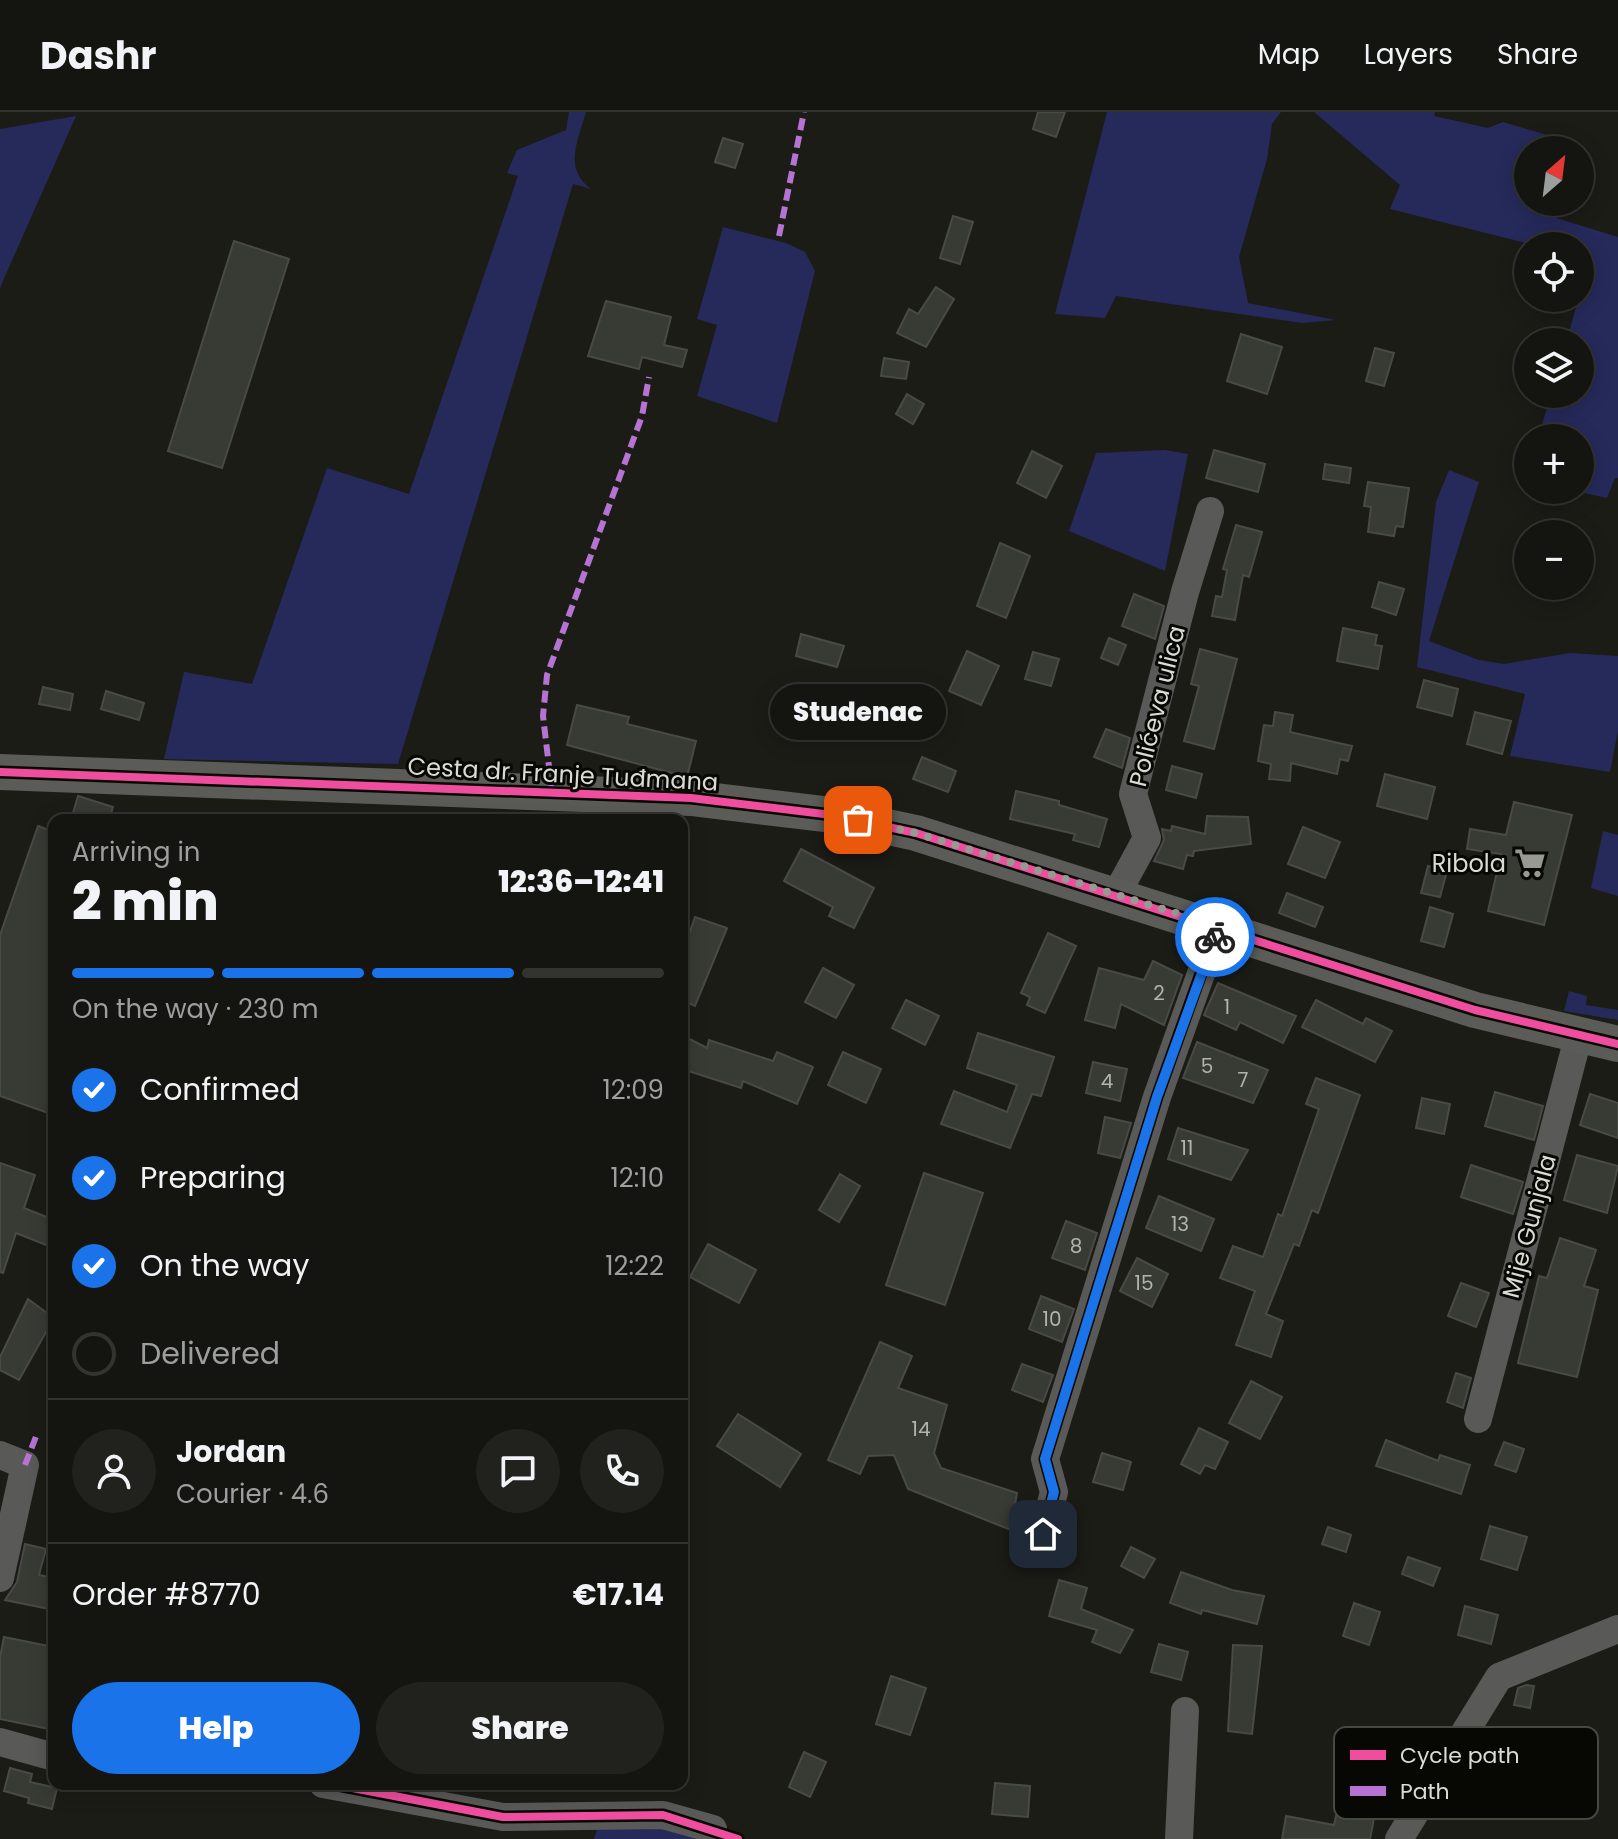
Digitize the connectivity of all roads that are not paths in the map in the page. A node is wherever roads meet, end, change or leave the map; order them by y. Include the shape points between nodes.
1 (1210, 511) dead end
2 (0, 772) edge
3 (1116, 895) junction
4 (1218, 926) junction
5 (1579, 1034) junction
6 (1618, 1044) edge
7 (1478, 1419) dead end
8 (0, 1455) edge
9 (1038, 1554) dead end
10 (0, 1578) edge
11 (1618, 1629) edge
12 (1185, 1711) dead end
13 (1468, 1727) edge
14 (0, 1742) edge
15 (48, 1755) edge
16 (356, 1790) edge
17 (1411, 1819) edge
18 (713, 1829) dead end
19 (1179, 1839) edge
20 (1399, 1839) edge

1 - 3 street, Polićeva ulica via 1133,794 1147,838
2 - 3 main road, Cesta dr. Franje Tuđmana via 641,795 782,808 916,833
3 - 4 main road, Cesta dr. Franje Tuđmana
4 - 5 main road, Cesta dr. Franje Tuđmana via 1475,1010
4 - 9 street via 1157,1097 1045,1459 1054,1492
5 - 6 main road, Cesta dr. Franje Tuđmana
5 - 7 street, Mije Gunjala
8 - 10 street via 25,1465
11 - 13 street via 1499,1677
12 - 19 street
14 - 15 street
16 - 18 street via 503,1817 663,1815
17 - 20 street

